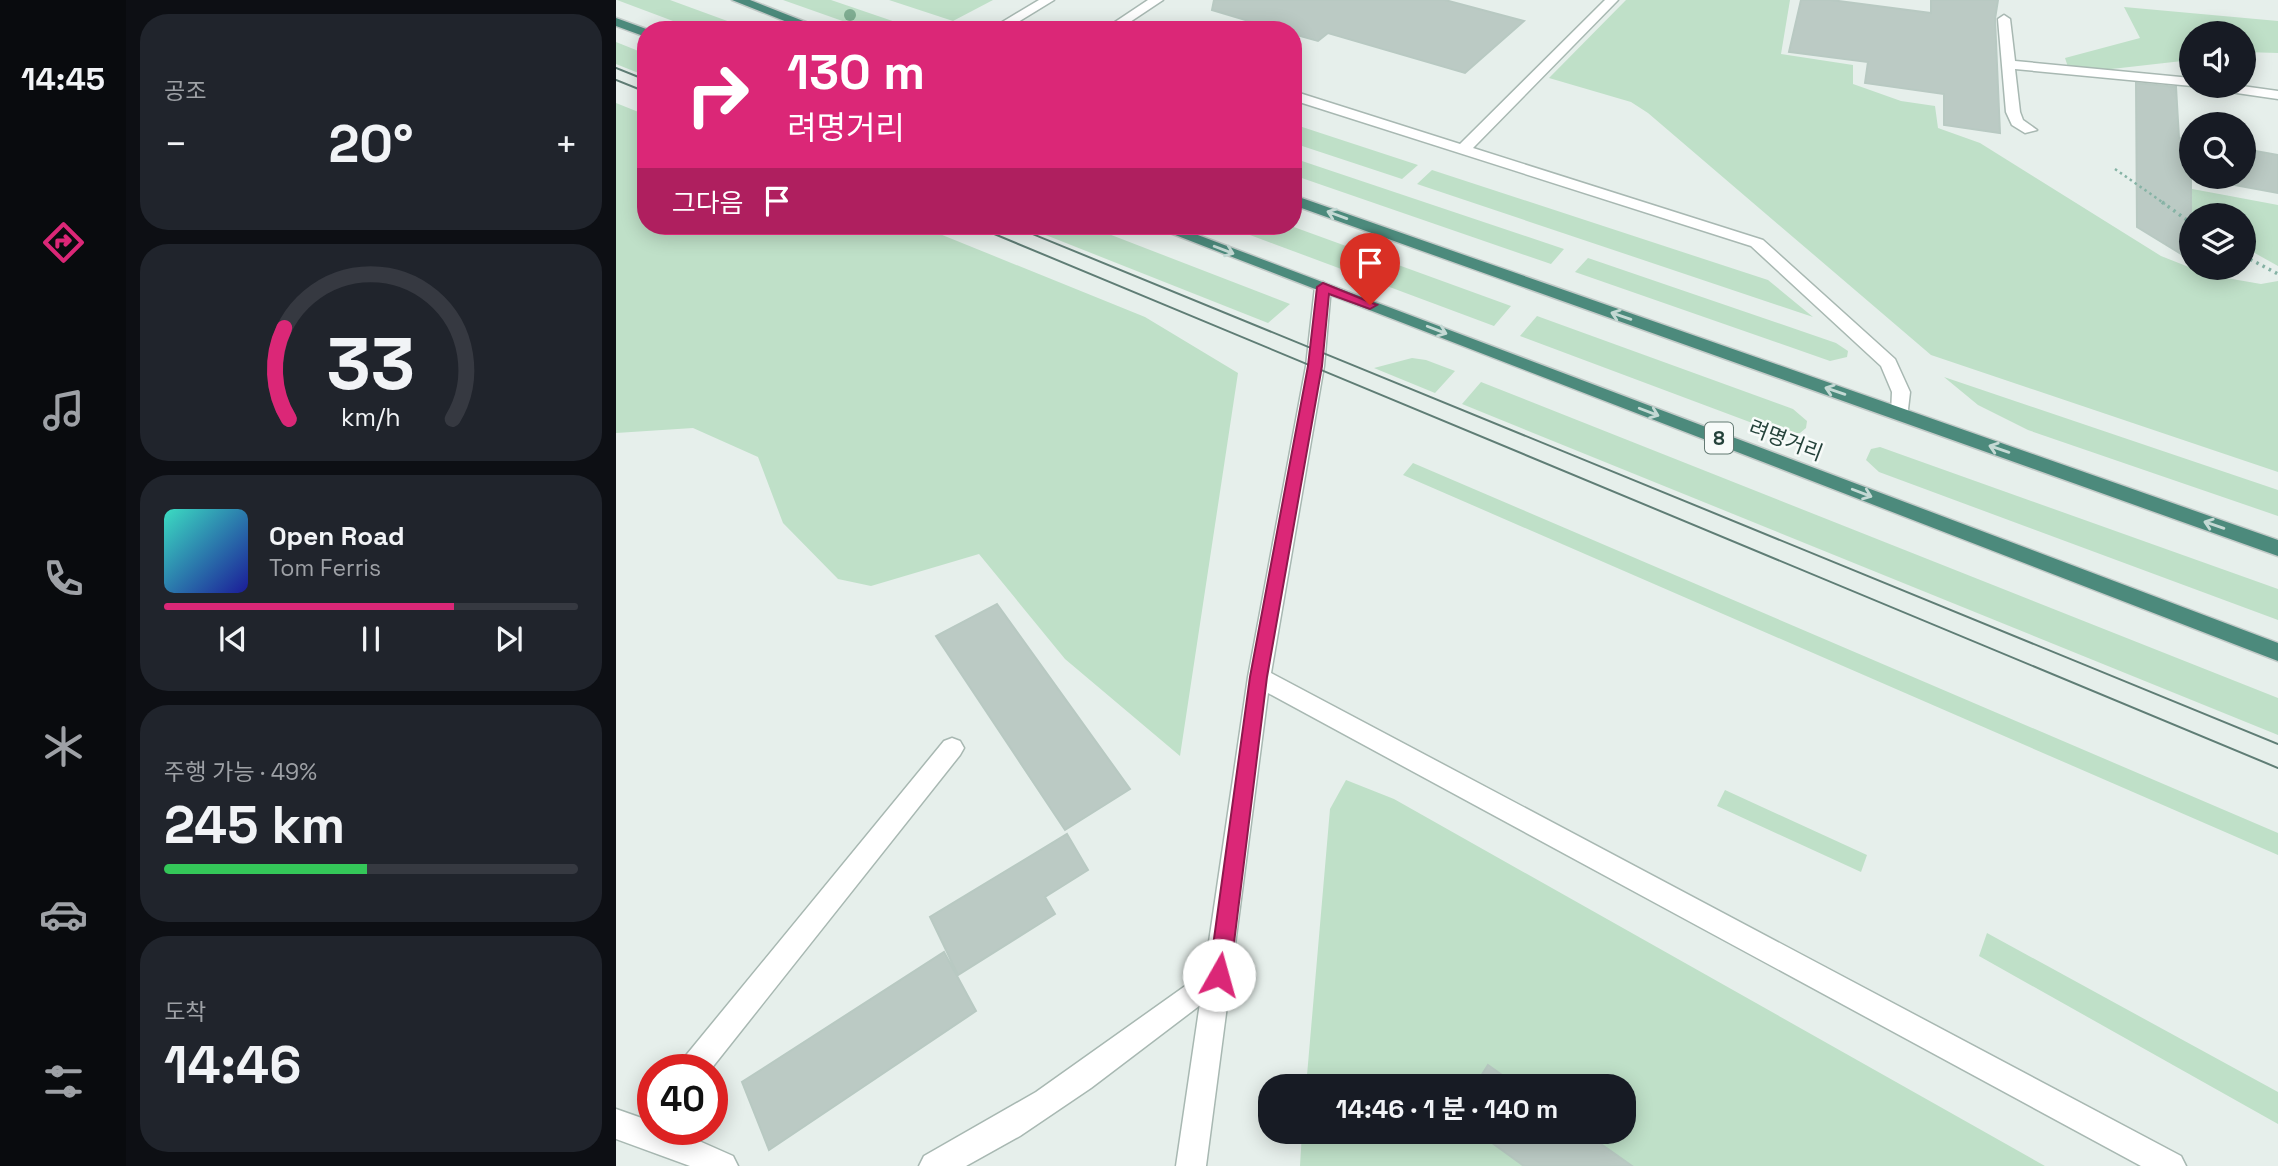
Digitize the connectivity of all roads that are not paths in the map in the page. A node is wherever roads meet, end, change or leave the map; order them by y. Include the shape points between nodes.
1 (738, 0) edge
2 (1048, 0) edge
3 (1157, 0) edge
4 (1612, 0) edge
5 (2004, 19) dead end
6 (795, 21) edge
7 (1012, 21) edge
8 (1123, 21) edge
9 (616, 22) edge
10 (637, 30) edge
11 (2008, 64) junction
12 (2179, 81) edge
13 (2256, 92) edge
14 (2278, 95) edge
15 (1302, 98) edge
16 (2030, 130) dead end
17 (1461, 151) junction
18 (1302, 203) edge
19 (1184, 235) edge
20 (1323, 287) junction
21 (1900, 414) junction
22 (2278, 548) edge
23 (2278, 652) edge
24 (1259, 677) junction
25 (952, 748) dead end
26 (1219, 975) junction
27 (705, 1054) edge
28 (679, 1145) edge
29 (723, 1166) edge
30 (934, 1166) edge
31 (1191, 1166) edge
32 (2171, 1166) edge

1 - 6 highway
2 - 7 street
3 - 8 street
4 - 17 street
5 - 11 street
9 - 10 highway
11 - 12 street
11 - 16 street via 2017,122
13 - 14 street
15 - 17 street
17 - 21 street via 1757,243 1889,363 1901,392
21 -> 18 highway
19 -> 20 highway, 려명거리 / 8
20 -> 23 highway, 려명거리 / 8
20 - 24 street via 1315,366
22 -> 21 highway
24 - 26 street
24 - 32 street
25 - 27 street
26 - 30 street via 1064,1090 974,1148
26 - 31 street
28 - 29 street

